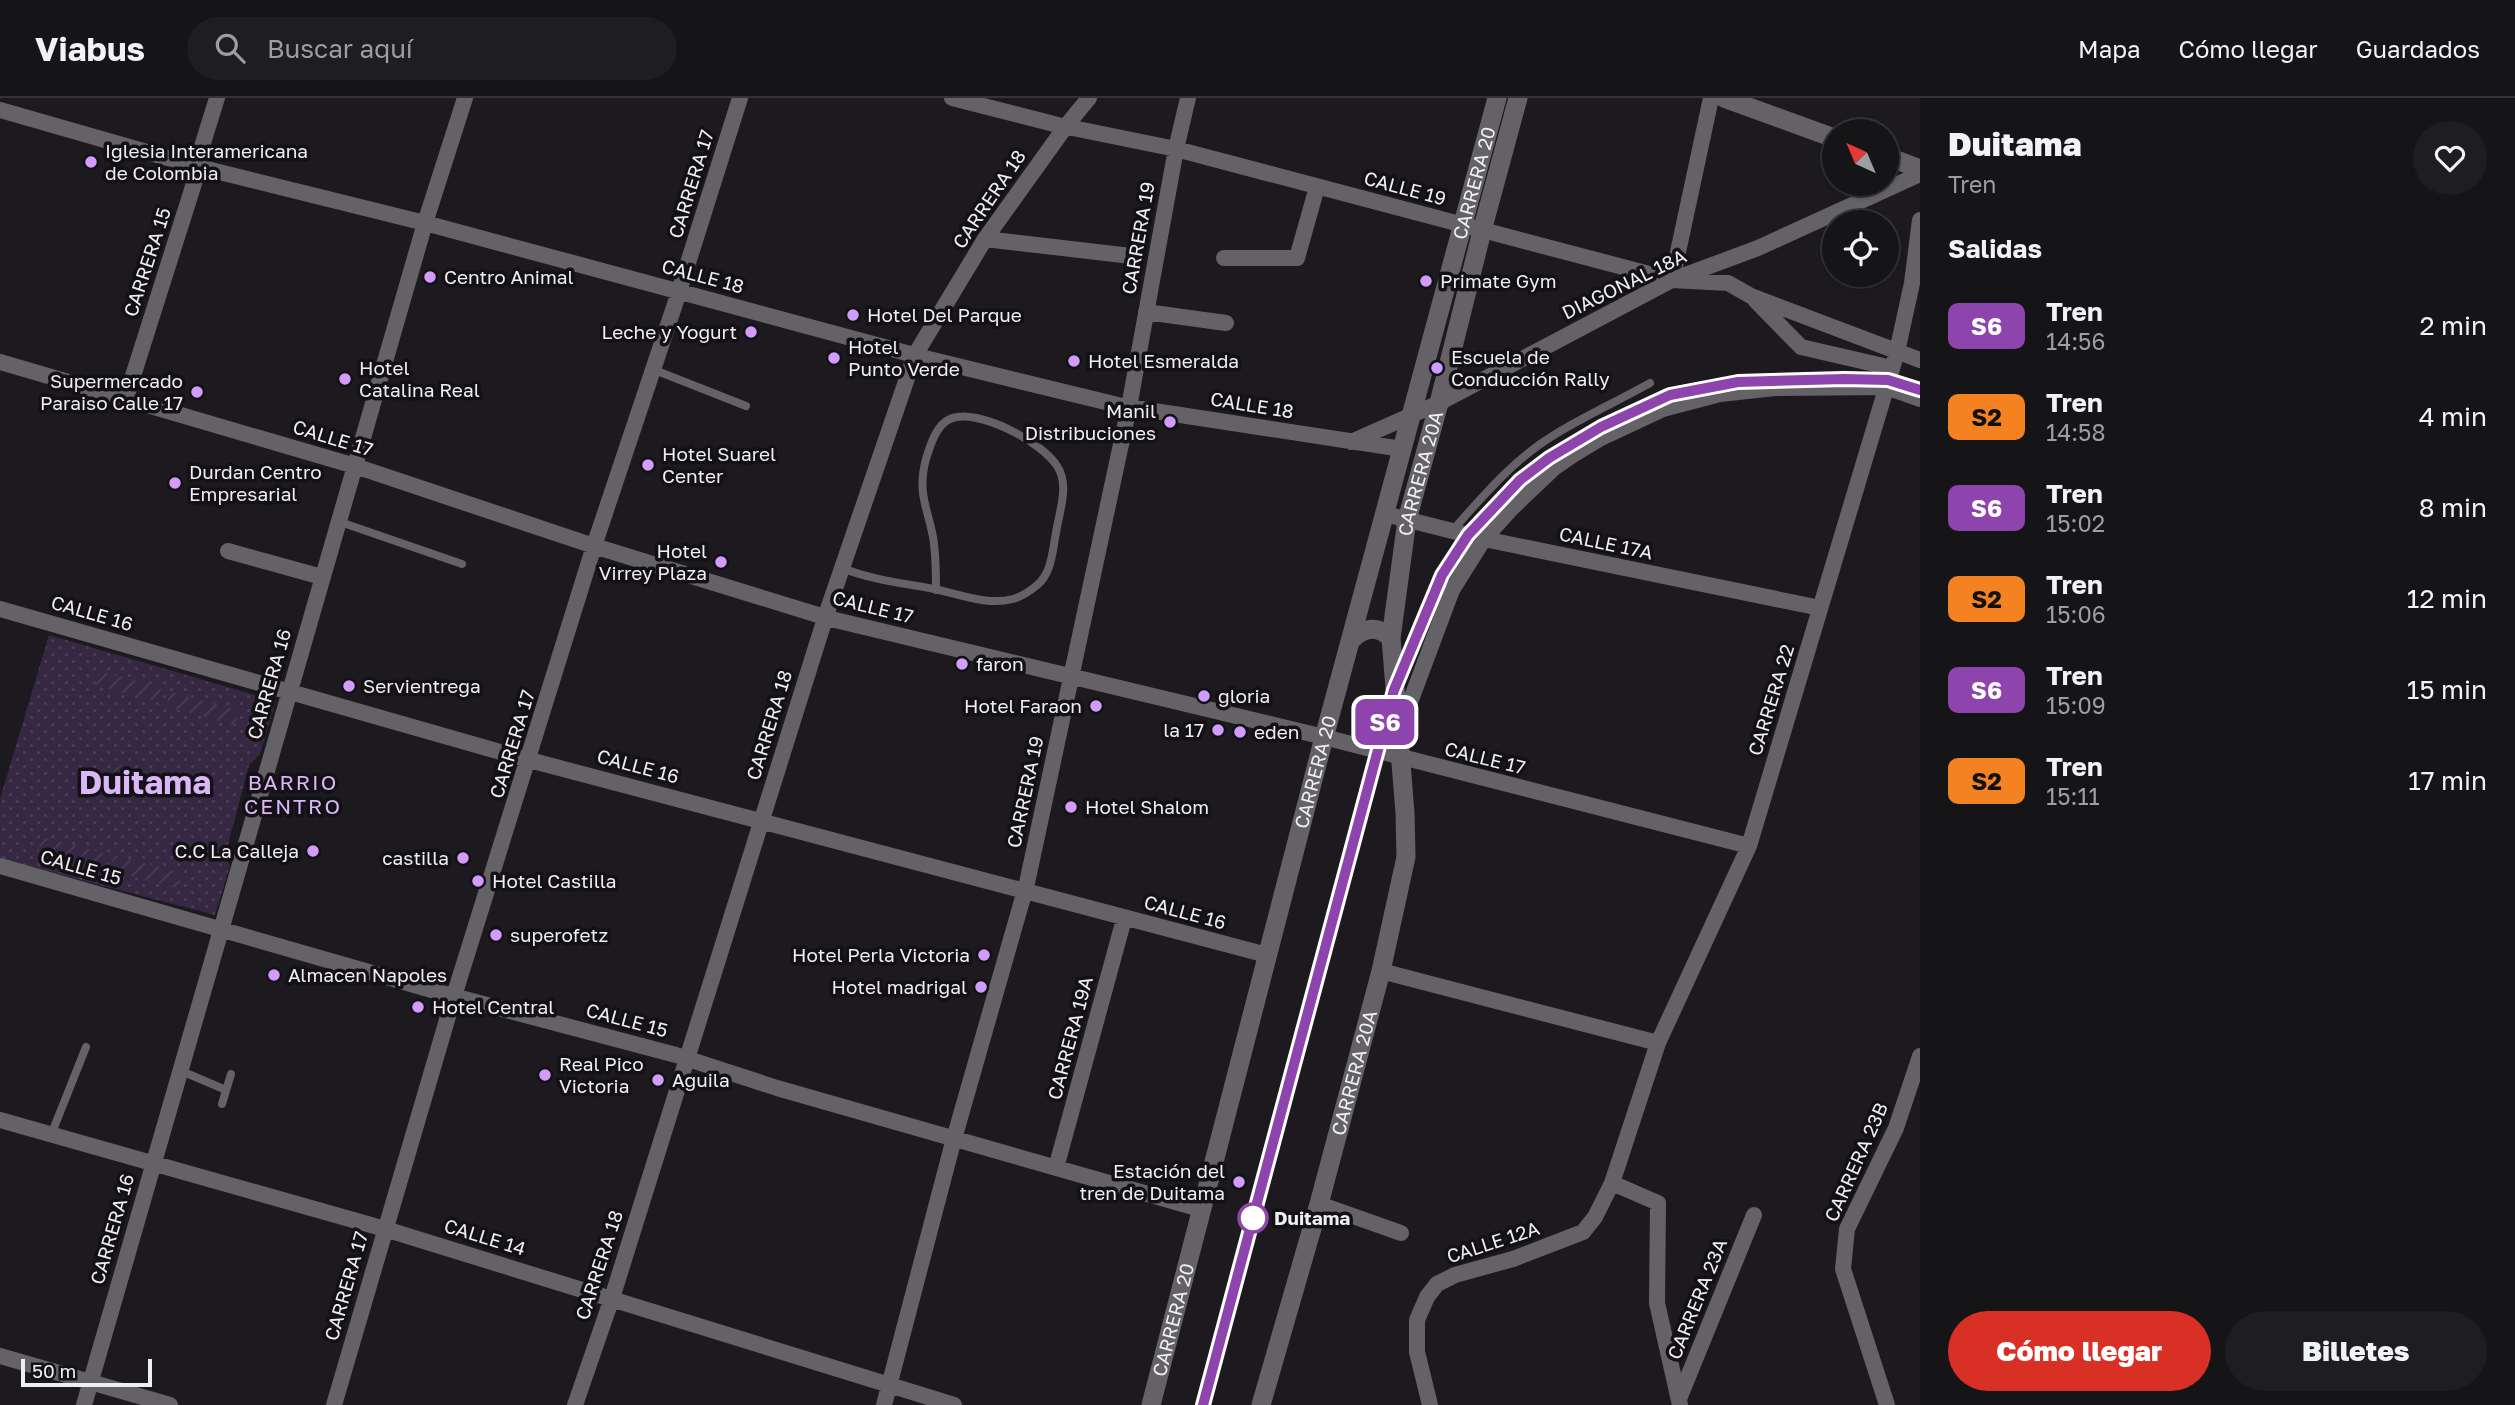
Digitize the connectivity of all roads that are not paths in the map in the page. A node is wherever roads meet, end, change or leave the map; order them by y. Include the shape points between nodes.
1 (216, 98) edge
2 (465, 98) edge
3 (740, 98) edge
4 (952, 98) edge
5 (1089, 98) edge
6 (1188, 98) edge
7 (1497, 98) edge
8 (1518, 98) edge
9 (1711, 98) edge
10 (1724, 98) edge
11 (0, 110) edge
12 (1066, 126) junction
13 (1822, 134) edge
14 (1175, 149) junction
15 (1899, 162) edge
16 (199, 167) junction
17 (1920, 171) edge
18 (1317, 187) junction
19 (1920, 220) edge
20 (425, 223) junction
21 (1472, 228) junction
22 (985, 239) junction
23 (1131, 256) dead end
24 (1224, 258) dead end
25 (1672, 280) junction
26 (1916, 284) edge
27 (679, 291) junction
28 (1751, 296) junction
29 (1146, 312) junction
30 (1226, 323) dead end
31 (915, 355) junction
32 (1895, 360) junction
33 (1920, 360) edge
34 (0, 362) edge
35 (652, 369) junction
36 (1650, 383) dead end
37 (1886, 387) junction
38 (126, 398) junction
39 (1920, 399) edge
40 (1439, 403) junction
41 (746, 406) dead end
42 (1129, 407) junction
43 (1412, 416) junction
44 (1351, 442) junction
45 (1402, 449) junction
46 (355, 466) junction
47 (1385, 514) junction
48 (1407, 520) junction
49 (338, 524) junction
50 (1452, 531) junction
51 (1484, 540) junction
52 (594, 546) junction
53 (228, 551) dead end
54 (462, 564) dead end
55 (842, 568) junction
56 (322, 577) junction
57 (936, 590) junction
58 (1821, 608) junction
59 (0, 609) edge
60 (825, 617) junction
61 (1391, 638) junction
62 (1351, 640) junction
63 (1072, 677) junction
64 (289, 691) junction
65 (1398, 734) junction
66 (1325, 738) junction
67 (1401, 758) junction
68 (529, 759) junction
69 (761, 821) junction
70 (1749, 846) junction
71 (0, 866) edge
72 (1024, 892) junction
73 (1124, 919) junction
74 (220, 929) junction
75 (1267, 956) junction
76 (1381, 971) junction
77 (454, 996) junction
78 (1658, 1043) junction
79 (86, 1047) dead end
80 (1920, 1056) edge
81 (686, 1058) junction
82 (179, 1070) junction
83 (231, 1074) dead end
84 (226, 1090) junction
85 (222, 1104) dead end
86 (0, 1121) edge
87 (51, 1135) junction
88 (954, 1139) junction
89 (153, 1164) junction
90 (1056, 1168) junction
91 (1613, 1180) junction
92 (1319, 1204) junction
93 (1200, 1209) junction
94 (1754, 1215) dead end
95 (385, 1228) junction
96 (1401, 1233) dead end
97 (612, 1298) junction
98 (0, 1356) edge
99 (90, 1381) junction
100 (890, 1384) junction
101 (1679, 1402) edge
102 (1885, 1404) edge
103 (84, 1405) edge
104 (170, 1405) edge
105 (334, 1405) edge
106 (575, 1405) edge
107 (884, 1405) edge
108 (954, 1405) edge
109 (1151, 1405) edge
110 (1261, 1405) edge
111 (1430, 1405) edge

1 - 16 street, CARRERA 15 via 198,156
2 - 20 street, CARRERA 16
3 - 27 street, CARRERA 17
4 - 12 street, CALLE 19
5 - 12 street, CARRERA 18
6 - 14 street, CARRERA 19
7 - 21 street, CARRERA 20
8 - 21 street, CARRERA 20A
9 - 25 street
10 - 13 street
11 - 16 street, CALLE 18
12 - 14 street, CALLE 19
12 - 22 street, CARRERA 18
14 - 18 street, CALLE 19
14 - 29 street, CARRERA 19
15 - 17 street
16 - 20 street, CALLE 18
16 - 38 street, CARRERA 15
17 - 25 street, DIAGONAL 18A via 1758,248
18 - 21 street, CALLE 19
18 - 24 street via 1297,258
19 - 26 street, CARRERA 22
20 - 27 street, CALLE 18
20 - 46 street, CARRERA 16
21 - 25 street, CALLE 19
21 - 40 street, CARRERA 20A
21 - 43 street, CARRERA 20
22 - 23 street
22 - 31 street, CARRERA 18
25 - 28 street, CALLE 19 via 1727,283
25 - 40 street, DIAGONAL 18A
26 - 32 street, CARRERA 22
27 - 31 street, CALLE 18
27 - 35 street, CARRERA 17
28 - 32 street, CALLE 19
28 - 32 street via 1801,347
29 - 30 street
29 - 42 street, CARRERA 19
31 - 42 street, CALLE 18
31 - 55 street, CARRERA 18
32 - 33 street, CALLE 19
32 - 37 street, CARRERA 22
34 - 38 street, CALLE 17
35 - 41 lane
35 - 52 street, CARRERA 17
36 - 50 lane via 1553,435 1485,494
37 - 39 street, CARRERA 20A
37 - 51 street, CARRERA 20A via 1775,388 1720,394 1663,409 1554,468
37 - 58 street, CARRERA 22
38 - 46 street, CALLE 17
40 - 43 street, DIAGONAL 18A
40 - 48 street, CARRERA 20A
42 - 44 street, CALLE 18
42 - 63 street, CARRERA 19
43 - 44 street, DIAGONAL 18A
43 - 45 street, CARRERA 20
44 - 45 street, CALLE 18
45 - 47 street, CARRERA 20
46 - 49 street, CARRERA 16
46 - 52 street, CALLE 17
47 - 48 street, CALLE 17A
47 - 62 street, CARRERA 20
48 - 50 street, CALLE 17A
48 - 61 street, CARRERA 20A
49 - 54 lane
49 - 56 street, CARRERA 16
50 - 51 street, CALLE 17A
51 - 58 street, CALLE 17A
51 - 65 street, CARRERA 20A via 1452,590
52 - 60 street, CALLE 17
52 - 68 street, CARRERA 17
53 - 56 street
55 - 57 lane
55 - 60 street, CARRERA 18
56 - 64 street, CARRERA 16
57 - 57 lane via 983,601 1013,599 1037,586 1049,570 1064,486 1058,467 1038,446 995,423 951,419 933,440 922,486
58 - 70 street, CARRERA 22
59 - 64 street, CALLE 16
60 - 63 street, CALLE 17
60 - 69 street, CARRERA 18
61 - 62 street via 1382,630 1370,629
61 - 65 street, CARRERA 20A
62 - 66 street, CARRERA 20
63 - 66 street, CALLE 17
63 - 72 street, CARRERA 19
64 - 68 street, CALLE 16
64 - 74 street, CARRERA 16
65 - 67 street, CARRERA 20A
66 - 67 street, CALLE 17
66 - 75 street, CARRERA 20
67 - 70 street, CALLE 17
67 - 76 street, CARRERA 20A via 1406,858
68 - 69 street, CALLE 16
68 - 77 street, CARRERA 17
69 - 72 street, CALLE 16
69 - 81 street, CARRERA 18
70 - 78 street, CARRERA 22
71 - 74 street, CALLE 15
72 - 73 street, CALLE 16
72 - 88 street, CARRERA 19
73 - 75 street, CALLE 16
73 - 90 street, CARRERA 19A
74 - 77 street, CALLE 15
74 - 82 street, CARRERA 16
75 - 93 street, CARRERA 20
76 - 78 street
76 - 92 street, CARRERA 20A
77 - 81 street, CALLE 15
77 - 95 street, CARRERA 17
78 - 91 street, CARRERA 22
79 - 87 lane
80 - 102 street, CARRERA 23B via 1896,1128 1847,1228 1843,1269
81 - 88 street, CALLE 15
81 - 97 street, CARRERA 18
82 - 84 lane
82 - 89 street, CARRERA 16
83 - 84 lane
84 - 85 lane
86 - 87 street, CALLE 14
87 - 89 street, CALLE 14
88 - 90 street, CALLE 15
88 - 100 street, CARRERA 19
89 - 95 street, CALLE 14
89 - 99 street, CARRERA 16
90 - 93 street, CALLE 15
91 - 101 street via 1658,1203 1657,1303
91 - 111 street, CALLE 12A via 1583,1232 1437,1284 1417,1320 1417,1352
92 - 96 street
92 - 110 street, CARRERA 20A
93 - 109 street, CARRERA 20
94 - 101 street, CARRERA 23A
95 - 97 street, CALLE 14
95 - 105 street, CARRERA 17
97 - 100 street, CALLE 14
97 - 106 street, CARRERA 18
98 - 99 street
99 - 103 street, CARRERA 16
99 - 104 street
100 - 107 street, CARRERA 19
100 - 108 street, CALLE 14

